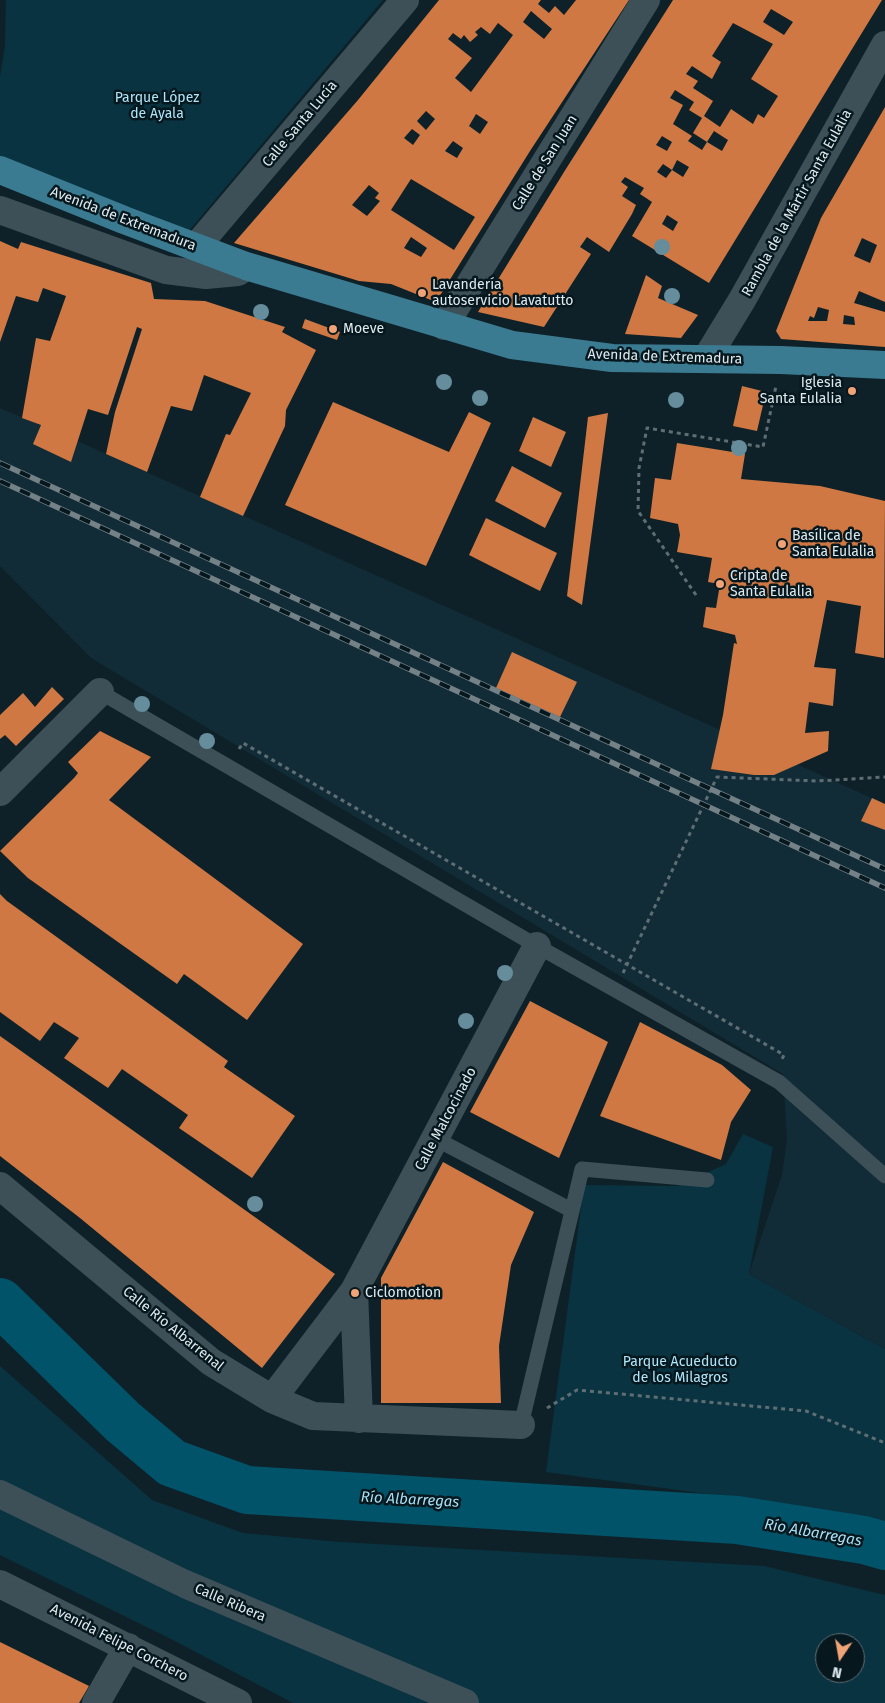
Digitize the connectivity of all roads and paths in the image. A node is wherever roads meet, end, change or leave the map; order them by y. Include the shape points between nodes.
1 (405, 0) edge
2 (646, 0) edge
3 (885, 45) edge
4 (0, 170) edge
5 (0, 210) edge
6 (196, 247) junction
7 (246, 266) junction
8 (444, 326) junction
9 (706, 359) junction
10 (781, 360) junction
11 (885, 365) edge
12 (696, 595) dead end
13 (100, 692) joint
14 (885, 776) edge
15 (0, 792) edge
16 (537, 946) junction
17 (622, 975) dead end
18 (436, 1139) junction
19 (885, 1176) edge
20 (707, 1180) dead end
21 (0, 1186) edge
22 (571, 1210) junction
23 (354, 1291) junction
24 (272, 1399) junction
25 (359, 1420) junction
26 (521, 1425) junction
27 (885, 1443) edge
28 (0, 1494) edge
29 (0, 1584) edge
30 (128, 1647) junction
31 (96, 1703) edge
32 (238, 1703) edge
33 (465, 1703) edge

1 - 6 street, Calle Santa Lucía
2 - 8 street, Calle de San Juan
3 - 9 street, Rambla de la Mártir Santa Eulalia
4 - 6 main road, Avenida de Extremadura
5 - 7 street, Avenida de Extremadura via 166,270 206,275 238,272
6 - 7 main road, Avenida de Extremadura
7 - 8 main road, Avenida de Extremadura
8 - 9 main road, Avenida de Extremadura via 512,345 603,357
9 - 10 main road, Avenida de Extremadura
10 - 11 main road, Avenida de Extremadura
10 - 12 path via 763,447 648,428 639,468 638,511
13 - 15 street
13 - 16 lane
14 - 17 path via 817,781 717,777
16 - 18 street, Calle Malcocinado
16 - 19 lane via 779,1082
18 - 22 lane
18 - 23 street, Calle Malcocinado
20 - 22 lane via 582,1169
21 - 24 street, Calle Río Albarrenal via 211,1362
22 - 26 lane
23 - 24 street, Calle Malcocinado
23 - 25 street
24 - 25 street, Calle Río Albarrenal via 313,1416
25 - 26 street, Calle Río Albarrenal
26 - 27 path via 577,1390 806,1411
28 - 33 street, Calle Ribera via 185,1584
29 - 30 street, Avenida Felipe Corchero
30 - 31 street
30 - 32 street, Avenida Felipe Corchero

